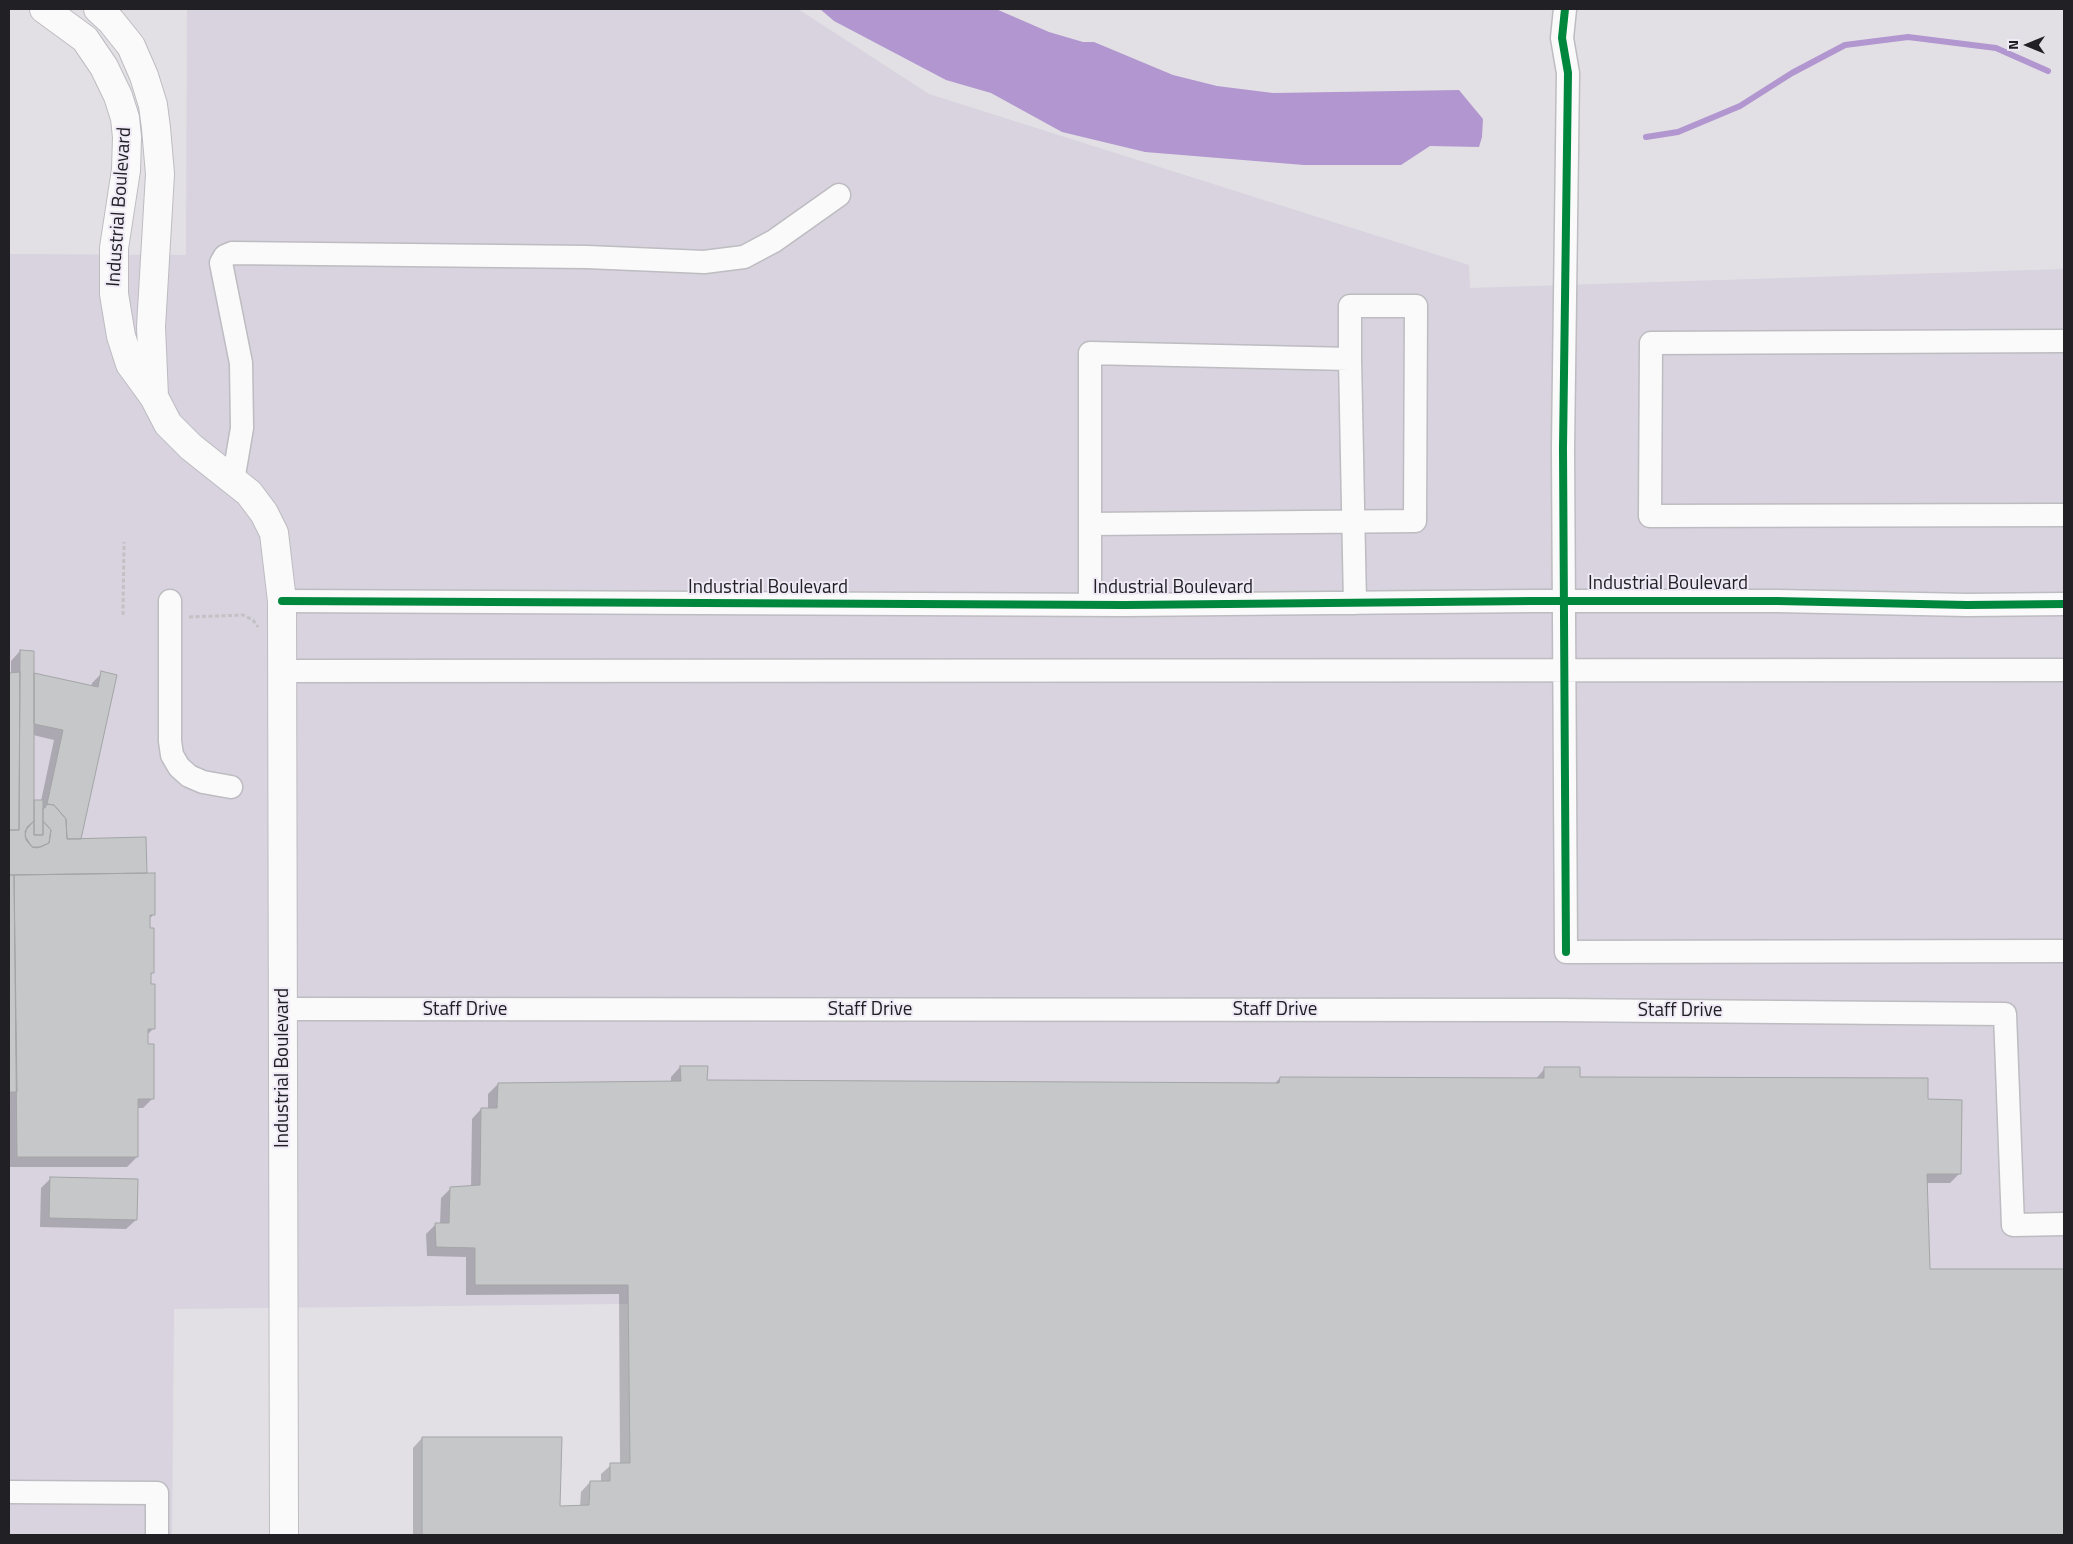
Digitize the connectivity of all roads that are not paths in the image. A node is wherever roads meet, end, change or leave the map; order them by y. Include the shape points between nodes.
1 (44, 9) edge
2 (98, 9) edge
3 (1565, 9) edge
4 (839, 195) dead end
5 (2064, 341) edge
6 (1350, 359) junction
7 (154, 397) junction
8 (233, 481) junction
9 (2064, 515) edge
10 (1354, 521) junction
11 (1090, 524) junction
12 (282, 601) junction
13 (1565, 601) junction
14 (1355, 603) junction
15 (2064, 604) edge
16 (1090, 605) junction
17 (170, 610) road end
18 (1565, 670) junction
19 (2064, 670) edge
20 (282, 671) junction
21 (231, 787) dead end
22 (2064, 951) edge
23 (283, 1010) junction
24 (2064, 1224) edge
25 (9, 1492) edge
26 (157, 1535) edge
27 (284, 1535) edge

1 - 7 main road, Industrial Boulevard via 85,39 104,67 125,118 126,170 114,248 114,294 130,364
2 - 7 main road, Industrial Boulevard via 131,46 148,91 156,128 160,174 151,327
3 - 13 street via 1562,38 1568,73
4 - 8 street via 774,241 744,257 704,262 587,257 232,252 221,263 241,363 242,428
5 - 9 street via 1651,343 1650,516
6 - 10 street
6 - 10 street via 1350,306 1416,306 1415,521
6 - 11 street via 1090,354
7 - 8 main road, Industrial Boulevard via 168,424
8 - 12 main road, Industrial Boulevard via 264,513 274,534
10 - 11 street
10 - 14 street
11 - 16 street
12 - 16 street, Industrial Boulevard
12 - 20 main road, Industrial Boulevard
13 - 14 street, Industrial Boulevard
13 - 15 street, Industrial Boulevard
13 - 18 street
14 - 16 street, Industrial Boulevard
17 - 21 street via 172,755 189,776
18 - 19 street
18 - 20 street
18 - 22 street via 1575,952
20 - 23 main road, Industrial Boulevard
23 - 24 street, Staff Drive via 1556,1010 2005,1014 2013,1225
23 - 27 main road, Industrial Boulevard
25 - 26 street via 157,1493

